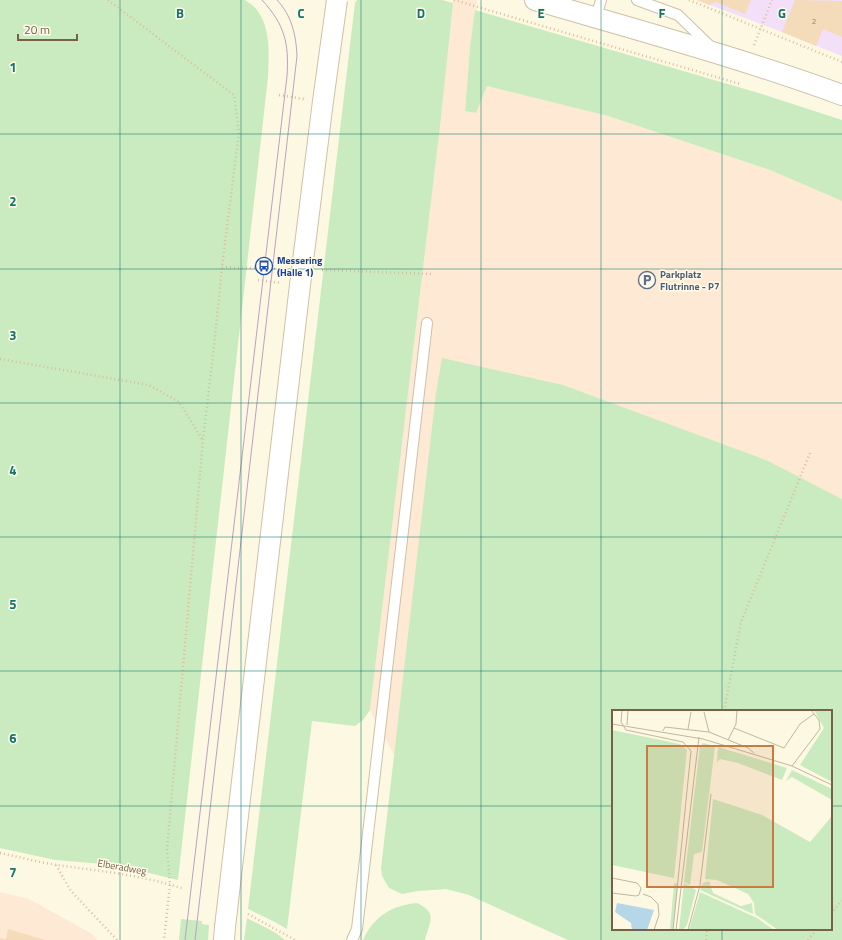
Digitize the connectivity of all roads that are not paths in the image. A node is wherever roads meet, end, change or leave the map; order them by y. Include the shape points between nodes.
1 (337, 0) edge
2 (535, 0) edge
3 (636, 0) edge
4 (599, 9) edge
5 (720, 55) junction
6 (842, 94) edge
7 (427, 323) dead end
8 (224, 934) edge
9 (352, 940) edge

1 - 8 street, bridge via 322,101
2 - 4 street
3 - 5 lane via 678,16
4 - 5 street
5 - 6 street
7 - 9 lane via 357,929

